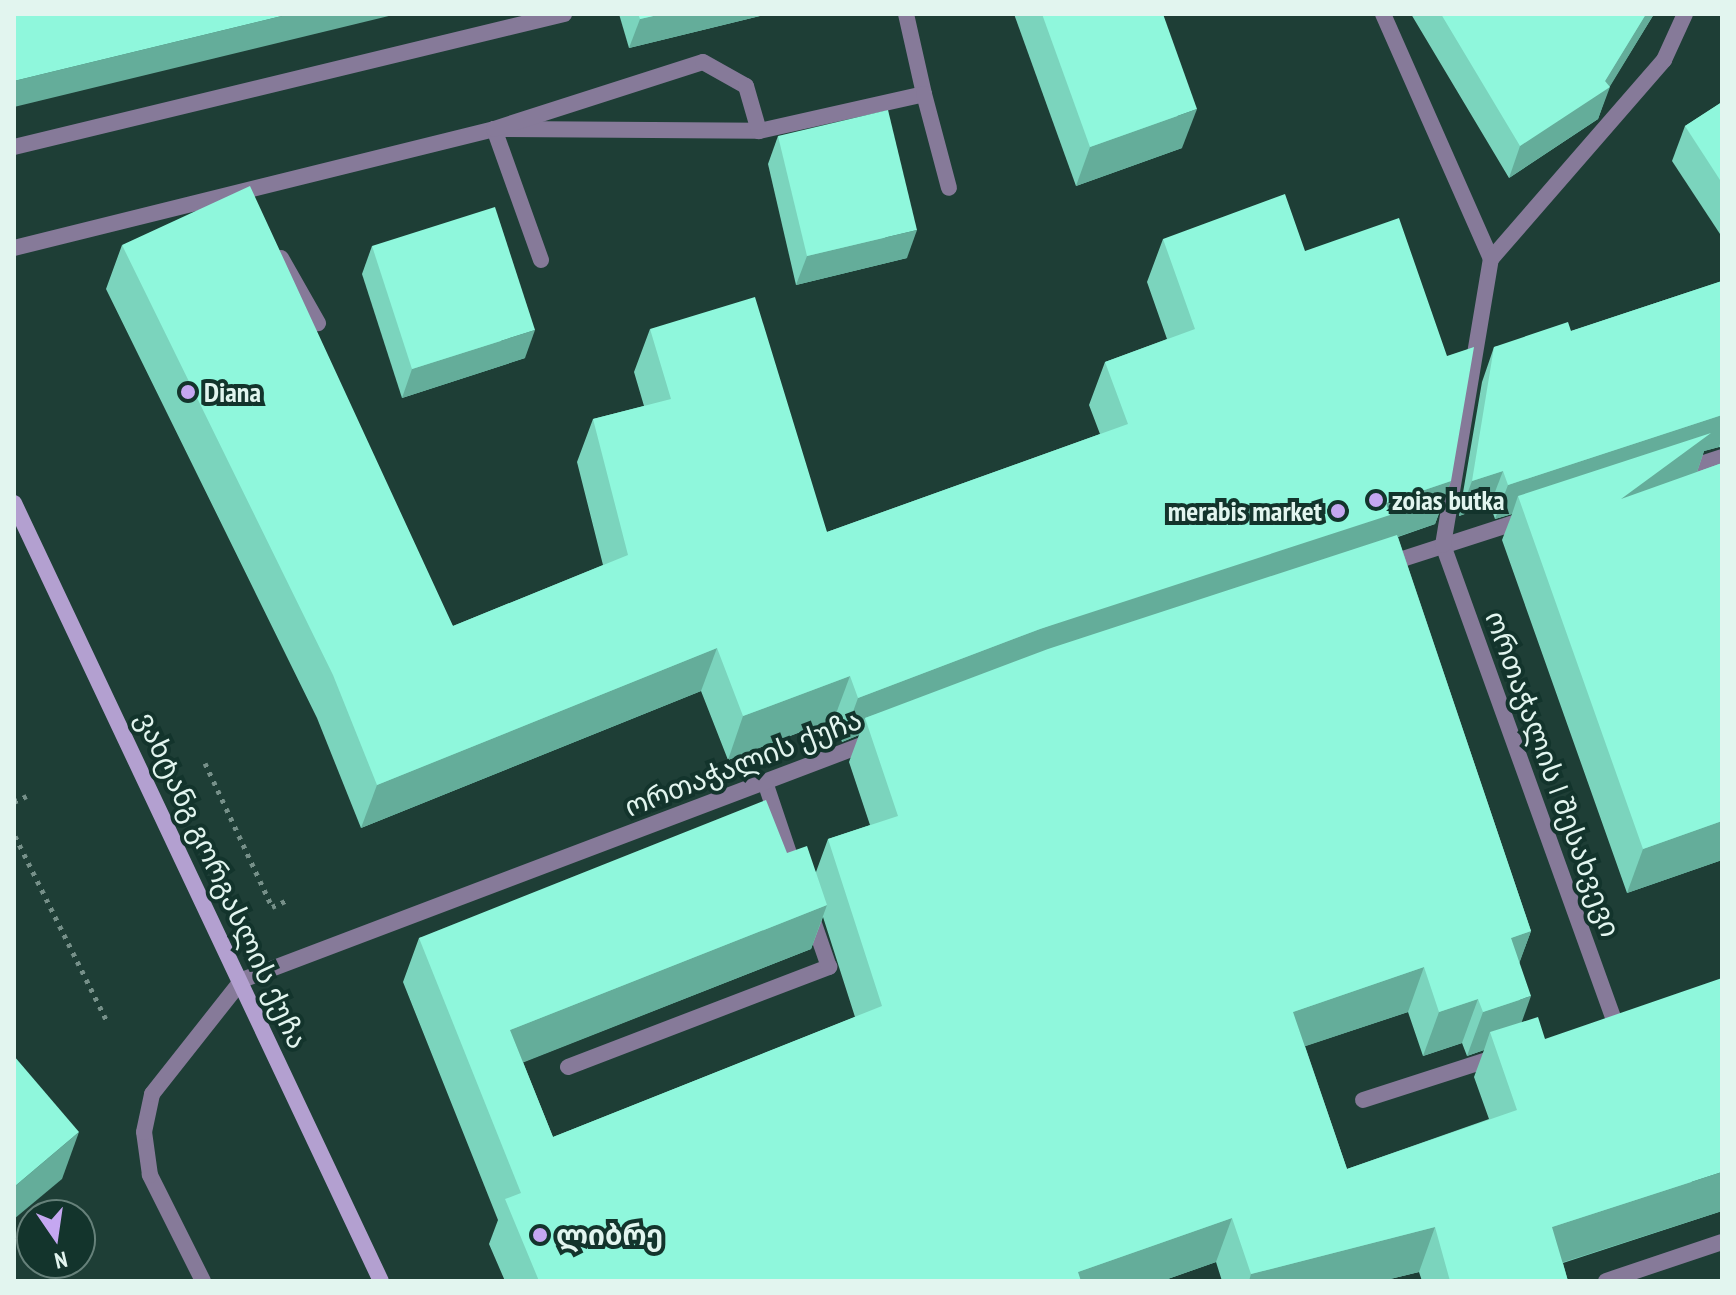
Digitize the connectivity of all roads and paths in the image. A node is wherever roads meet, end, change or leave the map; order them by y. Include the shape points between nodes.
1 (564, 14) edge
2 (906, 14) edge
3 (1383, 14) edge
4 (1685, 14) edge
5 (924, 94) junction
6 (494, 129) junction
7 (759, 131) junction
8 (14, 147) edge
9 (949, 188) dead end
10 (273, 243) edge
11 (14, 248) edge
12 (1491, 259) junction
13 (541, 260) dead end
14 (318, 323) dead end
15 (1722, 457) edge
16 (1663, 476) edge
17 (14, 503) edge
18 (1546, 513) edge
19 (1443, 545) junction
20 (1369, 570) edge
21 (896, 732) edge
22 (205, 763) dead end
23 (765, 782) junction
24 (27, 796) dead end
25 (14, 802) edge
26 (15, 836) edge
27 (288, 900) dead end
28 (242, 980) junction
29 (1614, 1020) edge
30 (108, 1023) dead end
31 (1526, 1048) edge
32 (568, 1067) dead end
33 (1363, 1100) dead end
34 (1722, 1242) edge
35 (203, 1281) edge
36 (381, 1281) edge
37 (1606, 1281) edge

1 - 8 street
2 - 5 street
3 - 12 street
4 - 12 street via 1664,60
5 - 7 street
5 - 9 street
6 - 7 street
6 - 7 street via 703,62 746,86
6 - 11 street via 246,197
6 - 13 street
10 - 14 street
12 - 19 street
15 - 16 street
17 - 28 main road, ვახტანგ გორგასლის ქუჩა
18 - 19 street
19 - 20 street
19 - 29 street, ორთაჭალის I შესახვევი
21 - 23 street, ორთაჭალის ქუჩა
22 - 27 path via 272,907
23 - 28 street, ორთაჭალის ქუჩა
23 - 32 street via 829,967
24 - 25 path
26 - 30 path
28 - 35 street via 152,1094 144,1132 150,1175
28 - 36 main road, ვახტანგ გორგასლის ქუჩა
31 - 33 street
34 - 37 street

